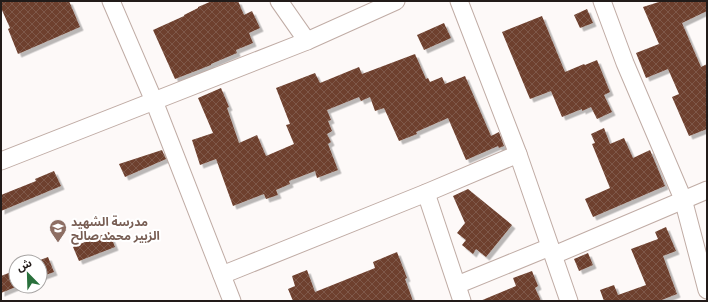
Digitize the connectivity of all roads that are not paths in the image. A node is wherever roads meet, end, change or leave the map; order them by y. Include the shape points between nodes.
1 (111, 1) edge
2 (279, 1) edge
3 (396, 1) edge
4 (459, 1) edge
5 (602, 1) edge
6 (307, 41) junction
7 (154, 101) junction
8 (518, 154) junction
9 (1, 161) edge
10 (707, 190) edge
11 (426, 193) junction
12 (683, 199) junction
13 (552, 251) junction
14 (222, 275) junction
15 (707, 290) edge
16 (459, 293) edge
17 (232, 301) edge
18 (569, 301) edge

1 - 7 street
2 - 6 street
3 - 6 street
4 - 8 street
5 - 12 street via 625,63
6 - 7 street
7 - 9 street
7 - 14 street
8 - 11 street
8 - 13 street
10 - 12 street
11 - 14 street
11 - 16 street
12 - 13 street
12 - 15 street
13 - 16 street
13 - 18 street
14 - 17 street

